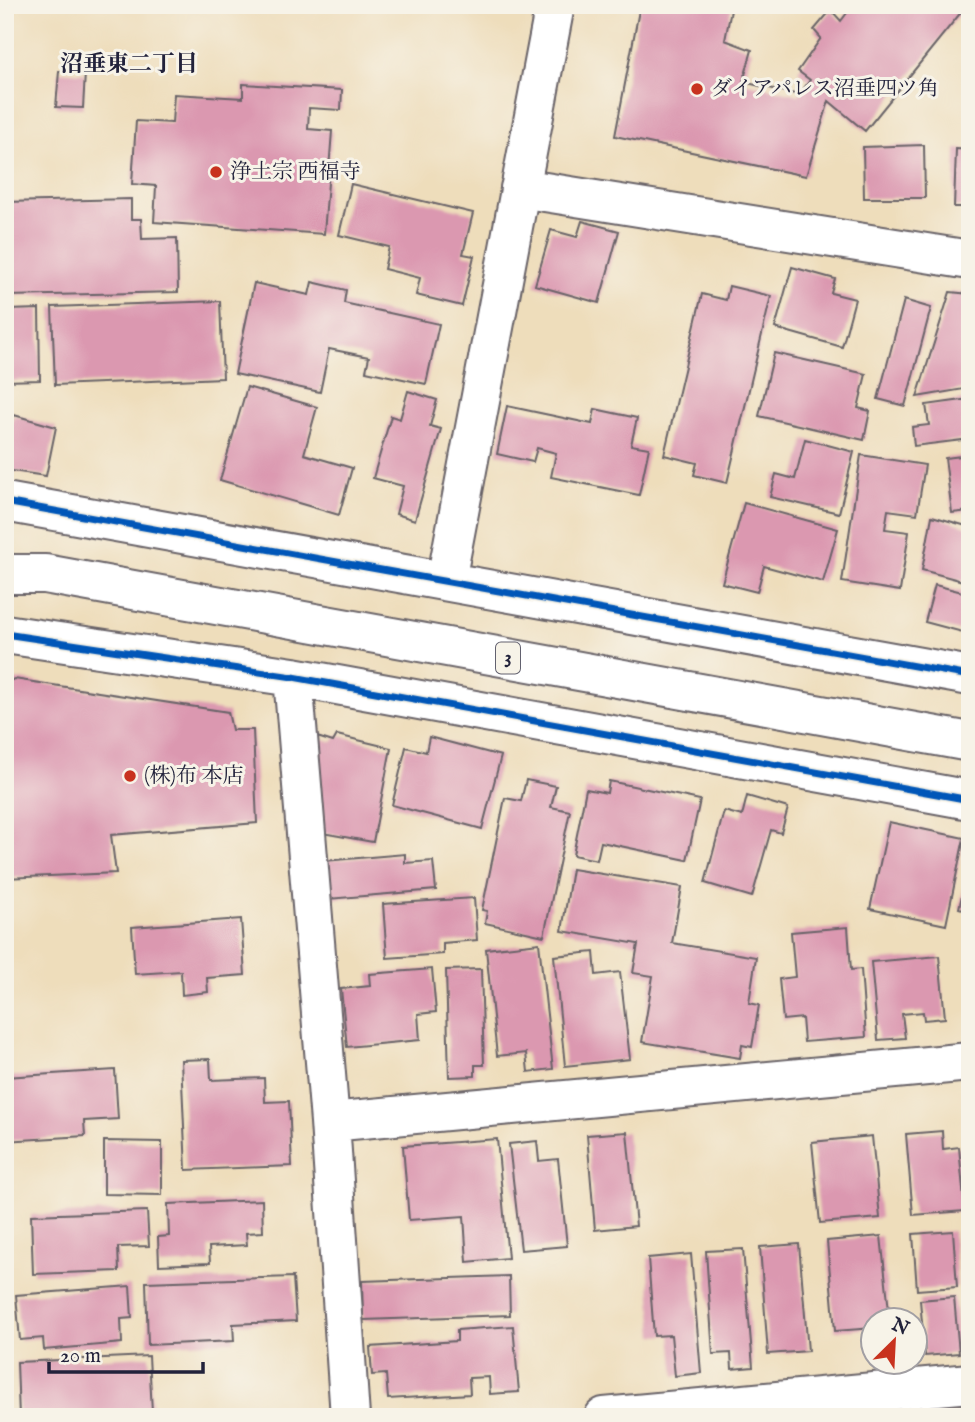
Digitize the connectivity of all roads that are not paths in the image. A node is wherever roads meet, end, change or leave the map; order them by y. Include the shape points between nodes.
1 (555, 5) edge
2 (520, 188) junction
3 (970, 260) edge
4 (5, 502) edge
5 (5, 574) edge
6 (446, 581) junction
7 (5, 634) edge
8 (970, 676) edge
9 (293, 677) junction
10 (970, 742) edge
11 (970, 800) edge
12 (970, 1062) edge
13 (330, 1122) junction
14 (970, 1382) edge
15 (350, 1417) edge
16 (604, 1417) edge

1 - 2 street
2 - 3 street
2 - 6 street
4 - 6 street
5 - 10 street, 3 via 46,574
6 - 8 street
7 - 9 street
9 - 11 street
9 - 13 street
12 - 13 street
13 - 15 street
14 - 16 street

